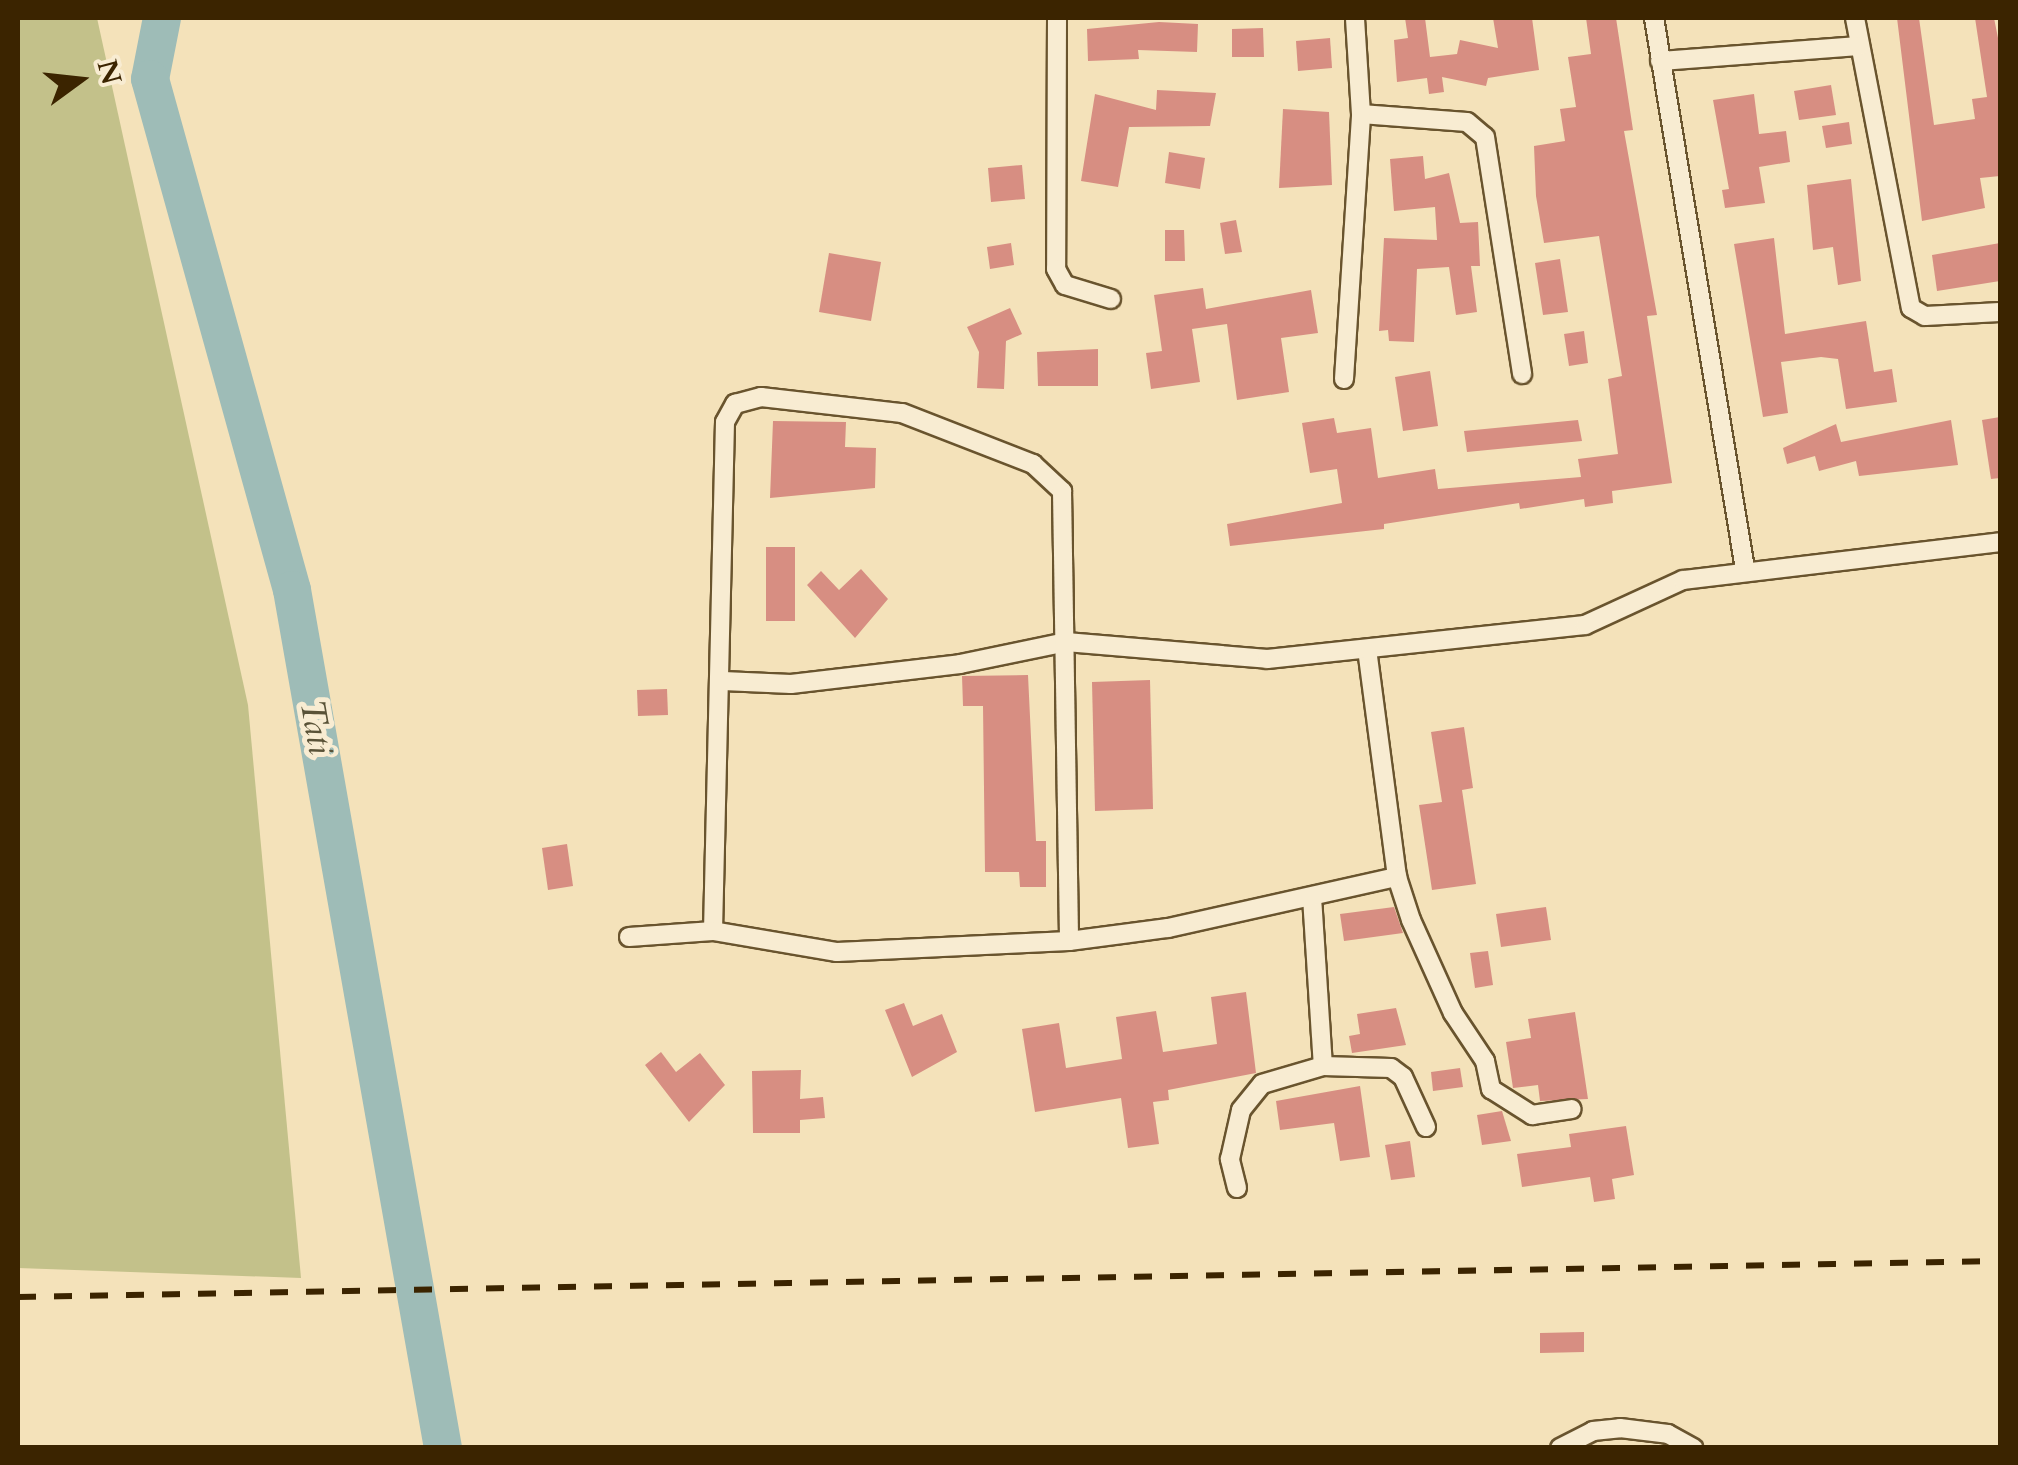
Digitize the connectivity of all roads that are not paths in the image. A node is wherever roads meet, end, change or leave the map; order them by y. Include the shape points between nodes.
1 (1057, 18) edge
2 (1355, 18) edge
3 (1654, 18) edge
4 (1855, 18) edge
5 (1859, 46) junction
6 (1660, 61) junction
7 (1361, 114) junction
8 (1111, 300) dead end
9 (2000, 312) edge
10 (1522, 374) dead end
11 (1344, 378) dead end
12 (2000, 542) edge
13 (1745, 569) junction
14 (1066, 642) junction
15 (1367, 649) junction
16 (723, 681) junction
17 (1396, 877) junction
18 (1312, 897) junction
19 (713, 931) junction
20 (629, 937) dead end
21 (1069, 942) junction
22 (1323, 1066) junction
23 (1572, 1109) dead end
24 (1426, 1127) dead end
25 (1237, 1188) dead end
26 (1560, 1448) edge
27 (1692, 1448) edge

1 - 8 street via 1056,269 1065,285
2 - 7 street
3 - 6 street
4 - 5 street
5 - 6 street
5 - 9 street via 1911,308 1925,316
6 - 13 street
7 - 10 street via 1467,122 1485,137
7 - 11 street
12 - 13 street
13 - 15 street via 1683,580 1585,625
14 - 15 street via 1267,659
14 - 16 street via 960,664 791,684
14 - 16 street via 1065,505 1054,478 969,435 902,413 761,397 735,404 725,422
14 - 21 street
15 - 17 street
16 - 19 street
17 - 18 street
17 - 23 street via 1452,1013 1485,1062 1491,1089 1532,1114
18 - 21 street
18 - 22 street
19 - 20 street
19 - 21 street via 837,952
22 - 24 street via 1391,1068 1403,1077
22 - 25 street via 1262,1084 1241,1110 1230,1159
26 - 27 street via 1593,1431 1620,1428 1668,1434

